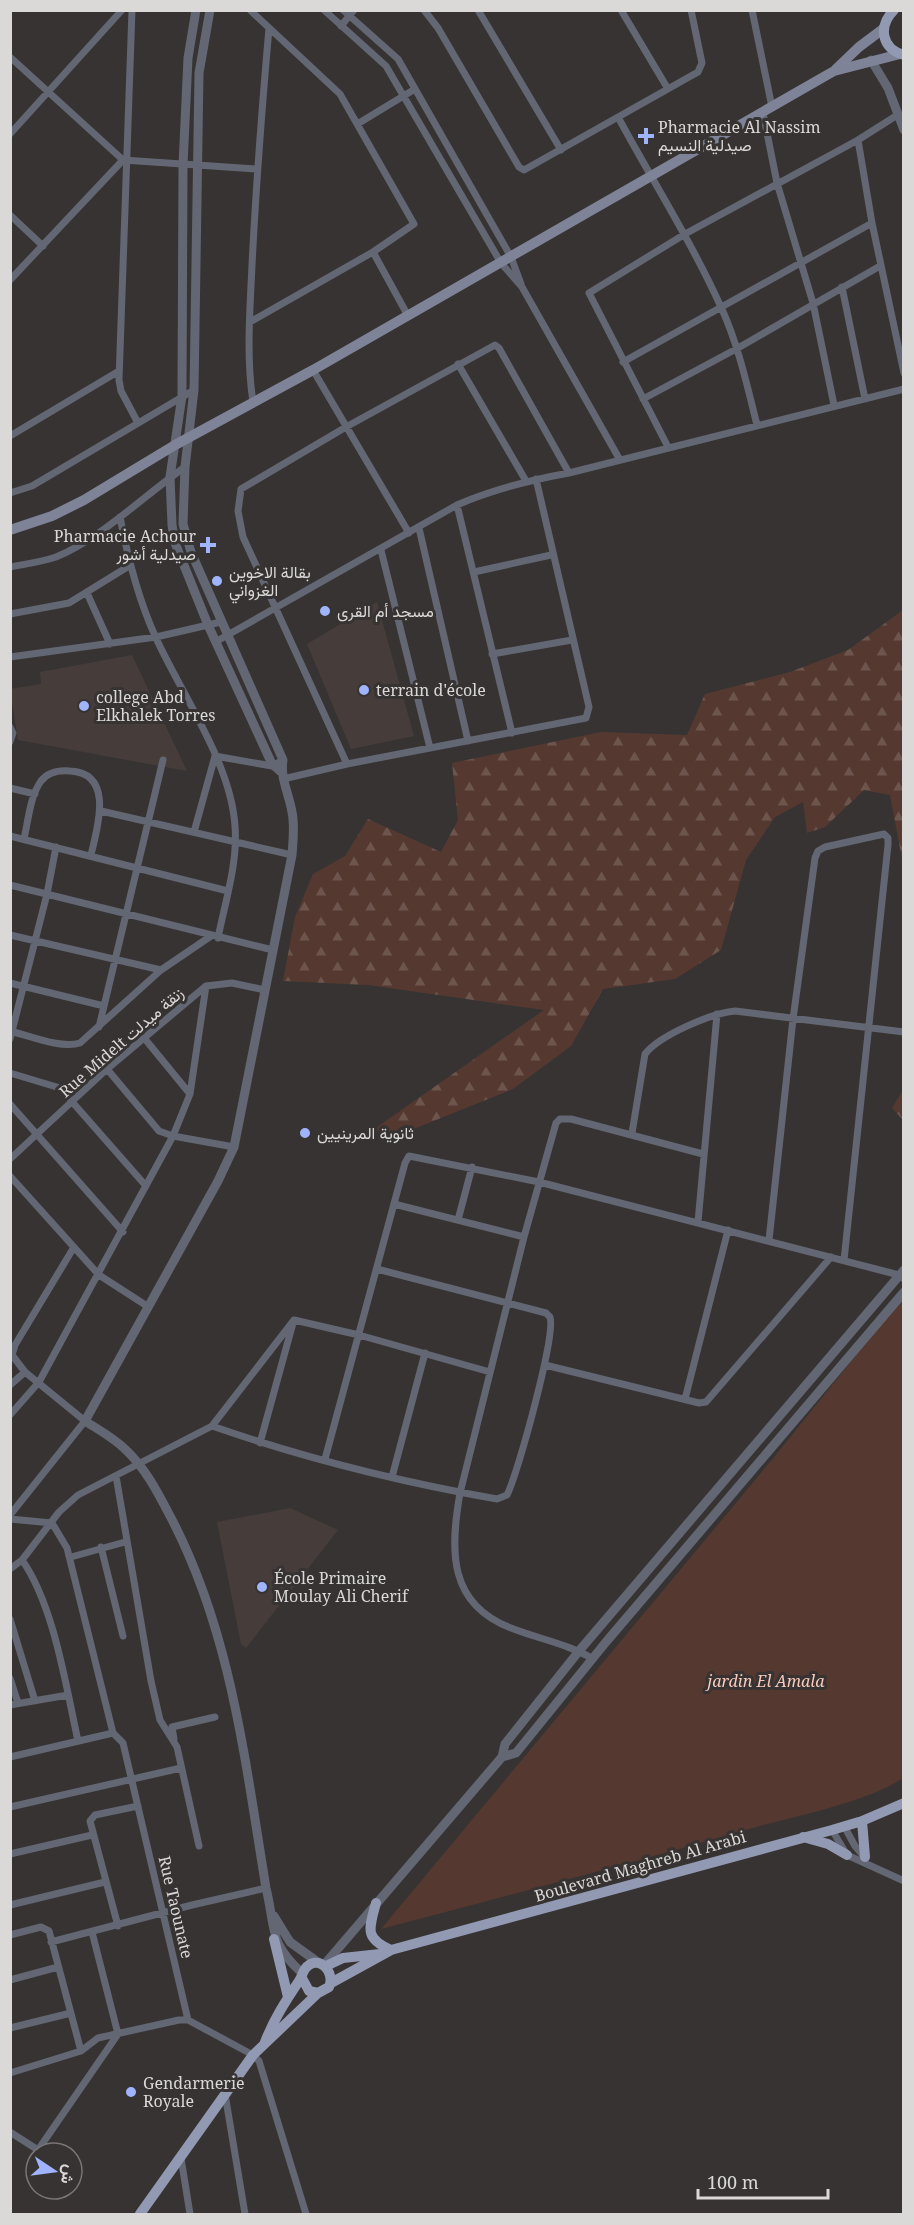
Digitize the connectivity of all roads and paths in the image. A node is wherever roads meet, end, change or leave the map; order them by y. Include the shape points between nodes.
1 (122, 10) edge
2 (132, 10) edge
3 (196, 10) edge
4 (210, 10) edge
5 (250, 10) edge
6 (324, 10) edge
7 (424, 10) edge
8 (478, 10) edge
9 (621, 10) edge
10 (691, 10) edge
11 (752, 10) edge
12 (349, 12) edge
13 (890, 13) edge
14 (341, 26) junction
15 (269, 28) junction
16 (883, 29) junction
17 (902, 55) edge
18 (10, 57) edge
19 (871, 60) junction
20 (834, 71) junction
21 (415, 89) junction
22 (668, 89) junction
23 (50, 94) junction
24 (404, 96) junction
25 (767, 110) junction
26 (899, 114) junction
27 (618, 117) junction
28 (359, 123) junction
29 (903, 130) edge
30 (10, 134) edge
31 (858, 140) junction
32 (561, 150) junction
33 (125, 160) junction
34 (183, 165) junction
35 (196, 166) junction
36 (257, 169) junction
37 (650, 176) junction
38 (777, 183) junction
39 (10, 215) edge
40 (872, 223) junction
41 (685, 234) junction
42 (43, 246) junction
43 (373, 252) junction
44 (511, 256) junction
45 (501, 263) junction
46 (800, 264) junction
47 (880, 266) junction
48 (10, 280) edge
49 (842, 287) junction
50 (522, 288) junction
51 (813, 303) junction
52 (722, 308) junction
53 (407, 314) junction
54 (250, 322) junction
55 (738, 348) junction
56 (623, 362) junction
57 (458, 364) junction
58 (314, 370) junction
59 (119, 371) junction
60 (903, 373) edge
61 (195, 390) junction
62 (903, 390) edge
63 (182, 396) junction
64 (643, 399) junction
65 (865, 399) junction
66 (254, 402) junction
67 (834, 405) junction
68 (138, 423) junction
69 (757, 425) junction
70 (345, 427) junction
71 (10, 436) edge
72 (189, 438) junction
73 (175, 445) junction
74 (668, 447) junction
75 (620, 460) junction
76 (185, 467) junction
77 (569, 473) junction
78 (170, 477) junction
79 (536, 479) junction
80 (526, 481) junction
81 (10, 493) edge
82 (457, 505) junction
83 (120, 517) junction
84 (419, 528) junction
85 (10, 530) edge
86 (409, 533) junction
87 (381, 550) junction
88 (551, 555) junction
89 (129, 566) junction
90 (10, 567) edge
91 (474, 572) junction
92 (87, 593) junction
93 (276, 609) junction
94 (10, 614) edge
95 (221, 622) junction
96 (208, 624) junction
97 (227, 635) junction
98 (156, 637) junction
99 (572, 640) junction
100 (217, 641) junction
101 (110, 644) junction
102 (492, 654) junction
103 (10, 657) edge
104 (10, 727) edge
105 (512, 733) junction
106 (468, 741) junction
107 (10, 742) edge
108 (430, 748) junction
109 (215, 756) junction
110 (163, 760) dead end
111 (283, 760) junction
112 (272, 764) junction
113 (347, 764) junction
114 (282, 776) junction
115 (10, 788) edge
116 (35, 794) junction
117 (100, 811) junction
118 (148, 822) junction
119 (194, 832) junction
120 (10, 836) edge
121 (24, 839) junction
122 (236, 843) junction
123 (56, 846) junction
124 (91, 855) junction
125 (292, 855) junction
126 (136, 868) junction
127 (10, 885) edge
128 (228, 891) junction
129 (47, 894) junction
130 (125, 914) junction
131 (10, 935) edge
132 (215, 937) junction
133 (35, 940) junction
134 (273, 950) junction
135 (115, 961) junction
136 (161, 970) junction
137 (10, 982) edge
138 (25, 986) junction
139 (206, 986) junction
140 (265, 990) junction
141 (104, 1006) junction
142 (717, 1014) junction
143 (792, 1018) junction
144 (99, 1027) junction
145 (867, 1028) junction
146 (903, 1032) edge
147 (11, 1034) edge
148 (145, 1039) junction
149 (107, 1070) junction
150 (10, 1073) edge
151 (190, 1094) junction
152 (72, 1102) junction
153 (10, 1104) edge
154 (632, 1133) junction
155 (39, 1134) junction
156 (173, 1136) junction
157 (234, 1147) junction
158 (703, 1154) junction
159 (10, 1159) edge
160 (472, 1167) junction
161 (10, 1176) edge
162 (539, 1182) junction
163 (146, 1186) junction
164 (394, 1204) junction
165 (458, 1220) junction
166 (698, 1222) junction
167 (728, 1230) junction
168 (123, 1232) junction
169 (524, 1237) junction
170 (769, 1240) junction
171 (74, 1247) junction
172 (831, 1257) junction
173 (844, 1260) junction
174 (377, 1269) junction
175 (99, 1275) junction
176 (902, 1275) edge
177 (903, 1292) edge
178 (508, 1301) junction
179 (147, 1306) junction
180 (294, 1320) junction
181 (359, 1335) junction
182 (13, 1343) edge
183 (425, 1353) junction
184 (544, 1365) junction
185 (25, 1372) junction
186 (490, 1372) junction
187 (39, 1382) junction
188 (10, 1385) edge
189 (685, 1399) junction
190 (10, 1415) edge
191 (85, 1421) junction
192 (212, 1426) junction
193 (260, 1443) junction
194 (326, 1459) junction
195 (139, 1464) junction
196 (116, 1476) junction
197 (392, 1478) junction
198 (460, 1493) junction
199 (10, 1517) edge
200 (52, 1523) junction
201 (125, 1542) junction
202 (101, 1547) junction
203 (71, 1557) junction
204 (22, 1560) junction
205 (653, 1564) junction
206 (10, 1569) edge
207 (664, 1574) junction
208 (10, 1619) edge
209 (123, 1636) dead end
210 (579, 1651) junction
211 (593, 1659) junction
212 (10, 1678) edge
213 (68, 1695) junction
214 (35, 1701) junction
215 (14, 1704) edge
216 (215, 1717) dead end
217 (113, 1733) junction
218 (174, 1739) junction
219 (78, 1741) junction
220 (10, 1757) edge
221 (502, 1757) junction
222 (181, 1768) junction
223 (131, 1778) junction
224 (903, 1803) edge
225 (138, 1806) junction
226 (10, 1807) edge
227 (862, 1821) junction
228 (844, 1826) junction
229 (832, 1830) junction
230 (92, 1835) junction
231 (803, 1837) junction
232 (199, 1846) dead end
233 (10, 1854) edge
234 (847, 1855) junction
235 (865, 1857) junction
236 (878, 1870) junction
237 (901, 1878) edge
238 (105, 1882) junction
239 (266, 1888) junction
240 (376, 1903) junction
241 (10, 1905) edge
242 (164, 1913) junction
243 (272, 1913) junction
244 (118, 1926) junction
245 (92, 1932) junction
246 (10, 1935) edge
247 (274, 1939) junction
248 (51, 1942) junction
249 (387, 1952) junction
250 (323, 1965) junction
251 (58, 1967) junction
252 (302, 1976) junction
253 (10, 1980) edge
254 (331, 1983) junction
255 (318, 1993) junction
256 (288, 1997) junction
257 (71, 2013) junction
258 (188, 2020) junction
259 (10, 2028) edge
260 (118, 2034) junction
261 (265, 2042) junction
262 (81, 2051) junction
263 (253, 2055) junction
264 (10, 2073) edge
265 (225, 2094) junction
266 (10, 2132) edge
267 (181, 2157) junction
268 (140, 2214) edge
269 (190, 2214) edge
270 (245, 2214) edge
271 (306, 2214) edge

1 - 23 street
2 - 33 street
3 - 34 street via 188,58
4 - 35 street via 199,73
5 - 15 street
6 - 14 street
7 - 32 street via 519,167 528,169
8 - 32 street
9 - 22 street
10 - 22 street via 701,68
11 - 25 street
12 - 14 street
12 - 21 street via 394,54
13 - 16 main road
14 - 24 street via 381,59
15 - 28 street via 333,86
15 - 36 street
16 - 17 main road via 887,45
16 - 20 main road
17 - 19 main road
18 - 23 street
19 - 20 main road
19 - 26 street
20 - 25 main road
21 - 24 street
21 - 44 street
22 - 27 street
23 - 30 street
23 - 33 street
24 - 28 street
24 - 45 street
25 - 37 main road
25 - 38 street
26 - 29 street
26 - 31 street
27 - 32 street
27 - 37 street
28 - 43 street via 414,224
31 - 38 street
31 - 40 street
33 - 34 street
33 - 42 street
33 - 59 street
34 - 35 street
34 - 63 street
35 - 36 street
35 - 61 street
36 - 54 street
37 - 41 street
37 - 44 main road
38 - 41 street
38 - 46 street
39 - 42 street
40 - 46 street
40 - 47 street
41 - 52 street
41 - 56 street via 589,293
42 - 48 street
43 - 53 street
43 - 54 street
44 - 45 main road
44 - 50 street
45 - 50 street
45 - 53 main road
46 - 51 street
46 - 52 street
47 - 49 street
47 - 60 street
49 - 51 street
49 - 65 street
50 - 75 street
51 - 55 street
51 - 67 street
52 - 55 street
52 - 56 street
53 - 58 main road
54 - 66 street via 248,369
55 - 64 street
55 - 69 street
56 - 64 street
57 - 70 street
57 - 77 street via 495,345 499,348
57 - 80 street
58 - 66 main road
58 - 70 street
59 - 68 street via 120,386
59 - 71 street
61 - 63 street
61 - 72 street
62 - 65 street
63 - 68 street
63 - 73 street
64 - 74 street
65 - 67 street
66 - 72 main road
67 - 69 street
68 - 81 street via 32,486
69 - 74 street
70 - 86 street
70 - 93 street via 241,489 240,526
72 - 73 main road
72 - 76 street
73 - 78 street
73 - 85 main road via 84,500
74 - 75 street
75 - 77 street
76 - 78 street
76 - 95 street via 186,537
77 - 79 street
78 - 83 street
78 - 96 street via 175,543
79 - 80 street
79 - 88 street
80 - 82 street
82 - 84 street
82 - 91 street
83 - 89 street
83 - 90 street via 64,553
84 - 86 street
84 - 106 street
86 - 87 street
87 - 93 street
87 - 108 street
88 - 91 street
88 - 99 street
89 - 92 street
89 - 98 street
91 - 102 street
92 - 94 street via 60,606
92 - 101 street
93 - 97 street
93 - 113 street
95 - 96 street
95 - 97 street
96 - 98 street
96 - 100 street
97 - 100 street
97 - 111 street
98 - 101 street
98 - 109 street
99 - 102 street
99 - 105 street via 589,707 586,718
100 - 112 street
101 - 103 street
102 - 105 street
104 - 107 street
105 - 106 street
106 - 108 street
108 - 113 street
109 - 112 street
109 - 119 street
109 - 122 street via 231,800
110 - 118 street
111 - 112 street
111 - 114 street
112 - 114 street
113 - 114 street
114 - 125 street via 292,811
115 - 116 street
116 - 117 street via 50,774 75,771 95,784 100,794
116 - 121 street
117 - 118 street
117 - 124 street
118 - 119 street
118 - 126 street
119 - 122 street
120 - 121 street
121 - 123 street
122 - 125 street
122 - 128 street
123 - 124 street
123 - 129 street
124 - 126 street
125 - 134 street
126 - 128 street
126 - 130 street
127 - 129 street
128 - 132 street
129 - 130 street
129 - 133 street
130 - 132 street
130 - 135 street
131 - 133 street
132 - 134 street
132 - 136 street
133 - 135 street
133 - 138 street
134 - 140 street
135 - 136 street
135 - 141 street
136 - 144 street
137 - 138 street
138 - 141 street
138 - 147 street
139 - 140 street, Rue Midelt زنقة ميدلت via 232,983
139 - 148 street, Rue Midelt زنقة ميدلت
139 - 151 street
140 - 157 street
141 - 144 street
142 - 143 street via 735,1011
142 - 154 street via 654,1044 645,1054
142 - 158 street
143 - 145 street
143 - 145 street via 818,851 880,833 886,835 888,845
143 - 170 street
144 - 147 street via 73,1045
145 - 146 street
145 - 173 street
148 - 149 street, Rue Midelt زنقة ميدلت
148 - 151 street
149 - 152 street, Rue Midelt زنقة ميدلت
149 - 156 street via 153,1126
150 - 152 street via 55,1086
151 - 156 street
152 - 155 street, Rue Midelt زنقة ميدلت
152 - 163 street
153 - 155 street
154 - 158 street
154 - 162 street via 560,1119
155 - 159 street, Rue Midelt زنقة ميدلت
155 - 168 street
156 - 157 street
156 - 163 street
157 - 179 street
158 - 166 street
160 - 162 street
160 - 164 street via 409,1156
160 - 165 street
161 - 171 street
162 - 166 street
162 - 169 street
163 - 168 street
164 - 165 street
164 - 174 street
165 - 169 street
166 - 167 street
167 - 170 street
167 - 189 street
168 - 175 street
169 - 178 street
170 - 172 street
171 - 175 street
171 - 182 street
172 - 173 street
172 - 189 street via 706,1402
173 - 176 street
174 - 178 street
174 - 181 street
175 - 179 street
175 - 187 street
176 - 205 street
177 - 207 street
178 - 184 street via 546,1312 550,1317 551,1335
178 - 186 street
179 - 191 street
180 - 181 street
180 - 192 street
180 - 193 street
181 - 183 street
181 - 194 street
182 - 185 street via 14,1360
183 - 186 street
183 - 197 street
184 - 189 street
184 - 198 street via 507,1495 499,1499
185 - 187 street
185 - 188 street
186 - 198 street
187 - 190 street
187 - 191 street
191 - 195 street via 125,1449
191 - 199 street
192 - 193 street
192 - 195 street
193 - 194 street
194 - 197 street
195 - 196 street
195 - 239 street via 179,1531 221,1647 241,1731
196 - 200 street via 78,1495
196 - 201 street
197 - 198 street
198 - 210 street via 453,1533 454,1557 461,1584 474,1604 484,1614 512,1628
199 - 200 street
200 - 203 street, Rue Taounate
200 - 204 street
201 - 202 street
201 - 218 street via 158,1711 163,1727
202 - 203 street
202 - 209 street
203 - 217 street, Rue Taounate
204 - 206 street
204 - 213 street via 44,1605
205 - 207 street
205 - 210 street
207 - 211 street
208 - 214 street
210 - 211 street
210 - 221 street via 505,1744
211 - 221 street via 516,1753
212 - 215 street
213 - 214 street
213 - 219 street
214 - 215 street
216 - 218 street via 172,1727
217 - 219 street
217 - 223 street, Rue Taounate via 123,1743
218 - 222 street
219 - 220 street
221 - 240 street
222 - 223 street
222 - 232 street
223 - 225 street, Rue Taounate
223 - 226 street
224 - 227 main road, Boulevard Maghreb Al Arabi
225 - 230 street via 95,1815 90,1821
225 - 242 street, Rue Taounate
227 - 228 main road, Boulevard Maghreb Al Arabi
227 - 235 main road
228 - 229 main road, Boulevard Maghreb Al Arabi
228 - 235 street
229 - 231 main road, Boulevard Maghreb Al Arabi
229 - 234 street
230 - 233 street
230 - 238 street
231 - 234 main road
231 - 249 main road, Boulevard Maghreb Al Arabi
234 - 236 street
235 - 236 street
236 - 237 street
238 - 241 street
238 - 244 street
239 - 242 street
239 - 243 street
240 - 249 main road via 371,1936
240 - 250 street
242 - 244 street
242 - 258 street, Rue Taounate
243 - 247 street
243 - 250 street via 290,1941
244 - 245 street
245 - 248 street
245 - 260 street
246 - 248 street via 41,1927 49,1931
247 - 252 street
247 - 256 main road
248 - 251 street
249 - 250 main road, Boulevard Maghreb Al Arabi
249 - 254 main road, Boulevard Maghreb Al Arabi
250 - 252 main road via 309,1965
250 - 254 main road via 331,1974
251 - 253 street
251 - 257 street
252 - 255 main road via 305,1988
252 - 256 main road
254 - 255 main road
255 - 261 main road
256 - 261 main road
257 - 259 street
257 - 262 street
258 - 260 street
258 - 263 street
260 - 262 street via 98,2038
260 - 266 street via 38,2150
261 - 263 main road
262 - 264 street
263 - 265 main road
263 - 271 street via 266,2078
265 - 267 main road
265 - 270 street
267 - 268 main road
267 - 269 street

